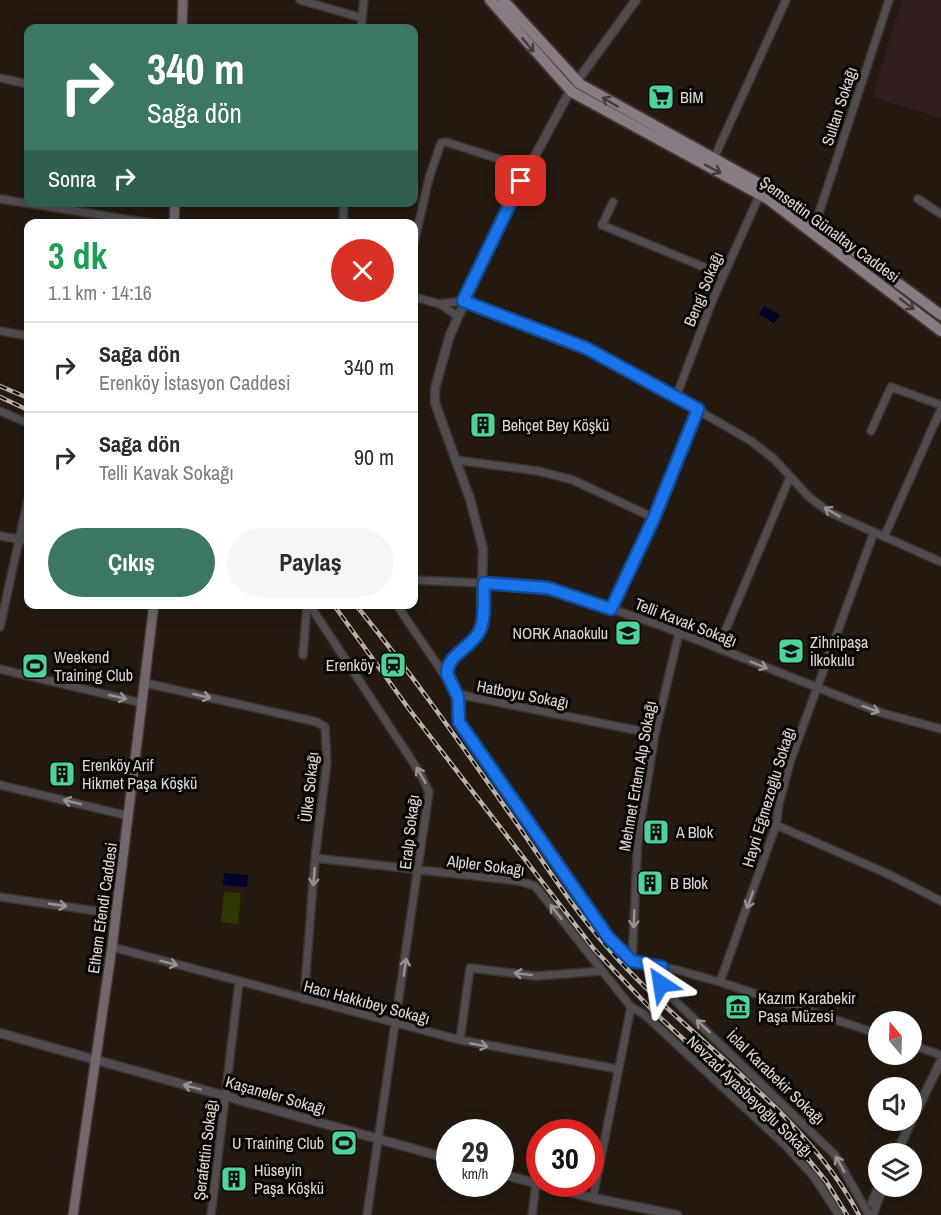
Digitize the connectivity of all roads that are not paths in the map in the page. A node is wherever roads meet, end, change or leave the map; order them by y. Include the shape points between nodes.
1 (183, 0) edge
2 (300, 0) edge
3 (364, 0) edge
4 (490, 0) edge
5 (503, 0) edge
6 (636, 0) edge
7 (786, 0) edge
8 (890, 0) edge
9 (362, 18) junction
10 (182, 24) edge
11 (361, 24) edge
12 (0, 78) edge
13 (24, 83) edge
14 (573, 86) junction
15 (714, 158) junction
16 (527, 168) junction
17 (760, 194) junction
18 (918, 199) dead end
19 (0, 200) edge
20 (613, 202) dead end
21 (24, 204) edge
22 (46, 207) edge
23 (941, 214) edge
24 (124, 219) edge
25 (816, 222) junction
26 (418, 226) edge
27 (723, 275) junction
28 (418, 298) edge
29 (463, 301) junction
30 (440, 304) junction
31 (941, 315) edge
32 (457, 316) junction
33 (941, 330) edge
34 (0, 331) edge
35 (24, 335) edge
36 (676, 397) junction
37 (941, 407) edge
38 (698, 409) junction
39 (0, 411) edge
40 (24, 421) edge
41 (871, 430) dead end
42 (456, 460) junction
43 (790, 477) junction
44 (654, 518) junction
45 (874, 532) junction
46 (0, 536) edge
47 (884, 537) junction
48 (24, 540) edge
49 (24, 543) edge
50 (941, 562) edge
51 (418, 579) edge
52 (484, 583) junction
53 (153, 609) edge
54 (308, 609) edge
55 (311, 609) edge
56 (400, 609) edge
57 (611, 609) junction
58 (0, 627) edge
59 (679, 633) junction
60 (718, 648) junction
61 (303, 655) dead end
62 (457, 655) junction
63 (434, 658) junction
64 (0, 669) edge
65 (447, 677) junction
66 (145, 683) junction
67 (817, 688) junction
68 (457, 694) junction
69 (142, 703) junction
70 (941, 729) edge
71 (656, 734) junction
72 (0, 784) edge
73 (129, 816) junction
74 (776, 825) junction
75 (315, 858) junction
76 (419, 870) junction
77 (0, 897) edge
78 (941, 901) edge
79 (117, 914) junction
80 (112, 947) junction
81 (632, 961) junction
82 (662, 967) junction
83 (602, 971) junction
84 (239, 982) junction
85 (720, 982) junction
86 (304, 999) junction
87 (631, 1007) junction
88 (396, 1025) junction
89 (868, 1030) edge
90 (0, 1033) edge
91 (460, 1041) junction
92 (922, 1049) edge
93 (941, 1055) edge
94 (94, 1061) junction
95 (941, 1061) edge
96 (618, 1069) junction
97 (226, 1096) junction
98 (922, 1100) edge
99 (379, 1140) junction
100 (436, 1155) edge
101 (534, 1197) edge
102 (589, 1197) edge
103 (874, 1197) edge
104 (879, 1197) edge
105 (593, 1198) junction
106 (872, 1203) dead end
107 (73, 1215) edge
108 (211, 1215) edge
109 (367, 1215) edge
110 (532, 1215) edge
111 (672, 1215) edge
112 (838, 1215) edge
113 (871, 1215) edge

1 - 10 main road
2 - 9 street
3 - 9 street
4 -> 14 main road, Şemsettin Günaltay Caddesi
5 - 14 main road, Şemsettin Günaltay Caddesi
6 - 14 street
7 - 15 street
8 - 25 street, Sultan Sokağı
9 - 11 street
12 - 13 street
15 -> 14 main road, Şemsettin Günaltay Caddesi
14 - 16 street
14 -> 17 main road, Şemsettin Günaltay Caddesi
15 - 25 main road, Şemsettin Günaltay Caddesi via 776,192
16 - 26 street via 441,143
16 - 29 street
17 - 27 street, Bengi Sokağı
17 -> 33 main road, Şemsettin Günaltay Caddesi
18 - 23 street
19 - 21 street
20 - 27 street via 602,225
22 - 24 street
25 - 31 main road, Şemsettin Günaltay Caddesi
27 - 36 street, Bengi Sokağı
28 - 30 street
29 - 30 street
29 - 32 street
29 - 36 street via 586,348
30 - 32 street
32 - 42 street via 434,397
34 - 35 street
36 - 38 street
37 - 41 street via 891,386
37 - 47 street
38 - 43 street via 756,444
38 - 44 street
39 - 40 street
42 - 44 street via 573,480
42 - 52 street via 481,535
45 -> 43 street via 826,510
43 - 60 street
44 - 57 street
45 - 47 street
45 - 67 street, Hayri Eğmezoğlu Sokağı
46 - 48 street
47 - 50 street
49 - 58 street
51 - 52 street, Telli Kavak Sokağı
52 - 57 street, Telli Kavak Sokağı via 548,588
52 - 62 street via 480,629
53 - 66 main road, Ethem Efendi Caddesi
54 - 61 street
76 -> 55 street, Eralp Sokağı via 427,787
56 - 63 street, Hatboyu Sokağı
57 - 59 street, Telli Kavak Sokağı
59 - 60 street, Telli Kavak Sokağı
59 - 71 street, Mehmet Ertem Alp Sokağı
60 -> 67 street, Telli Kavak Sokağı
62 - 63 street
62 - 65 street via 448,665
63 - 65 street, Hatboyu Sokağı
64 -> 69 street
65 - 68 street, Hatboyu Sokağı
66 - 69 main road, Ethem Efendi Caddesi
66 -> 75 street, Ülke Sokağı via 323,724 327,757
67 -> 70 street, Telli Kavak Sokağı via 888,715
67 - 74 street, Hayri Eğmezoğlu Sokağı via 790,764
68 - 71 street, Hatboyu Sokağı
68 - 81 street via 460,724 601,928
69 - 73 main road, Ethem Efendi Caddesi
71 -> 81 street, Mehmet Ertem Alp Sokağı via 637,846
73 -> 72 street
73 - 79 main road, Ethem Efendi Caddesi
74 - 78 street
74 -> 85 street, Hayri Eğmezoğlu Sokağı
75 - 76 street, Alpler Sokağı
75 -> 86 street, Ülke Sokağı
83 -> 76 street, Alpler Sokağı via 535,886
88 -> 76 street, Eralp Sokağı
77 -> 79 street
79 - 80 main road, Ethem Efendi Caddesi
80 -> 84 street, Hacı Hakkıbey Sokağı
80 - 94 main road, Ethem Efendi Caddesi
81 - 82 street
82 - 85 street
113 -> 82 street, İclal Karabekir Sokağı via 835,1155 666,992 661,984
83 - 87 street, Alpler Sokağı
83 -> 91 street via 536,976 470,968
84 - 86 street, Hacı Hakkıbey Sokağı
84 - 97 street, Şerafettin Sokağı
85 - 89 street
86 - 88 street, Hacı Hakkıbey Sokağı
87 - 96 street
87 - 112 street, Nevzad Ayasbeyoğlu Sokağı via 644,1014 785,1145 819,1184
88 - 91 street, Hacı Hakkıbey Sokağı
88 - 99 street, Eralp Sokağı
90 - 94 street, Kaşaneler Sokağı
91 -> 96 street, Hacı Hakkıbey Sokağı
92 - 93 street
97 -> 94 street, Kaşaneler Sokağı
94 - 107 main road, Ethem Efendi Caddesi
95 - 98 street
96 - 105 street
97 - 99 street, Kaşaneler Sokağı
97 - 108 street, Şerafettin Sokağı
99 - 100 street, Kaşaneler Sokağı
99 - 109 street, Eralp Sokağı
101 - 110 street
102 - 105 street
103 - 106 street
104 - 113 street
105 - 111 street

